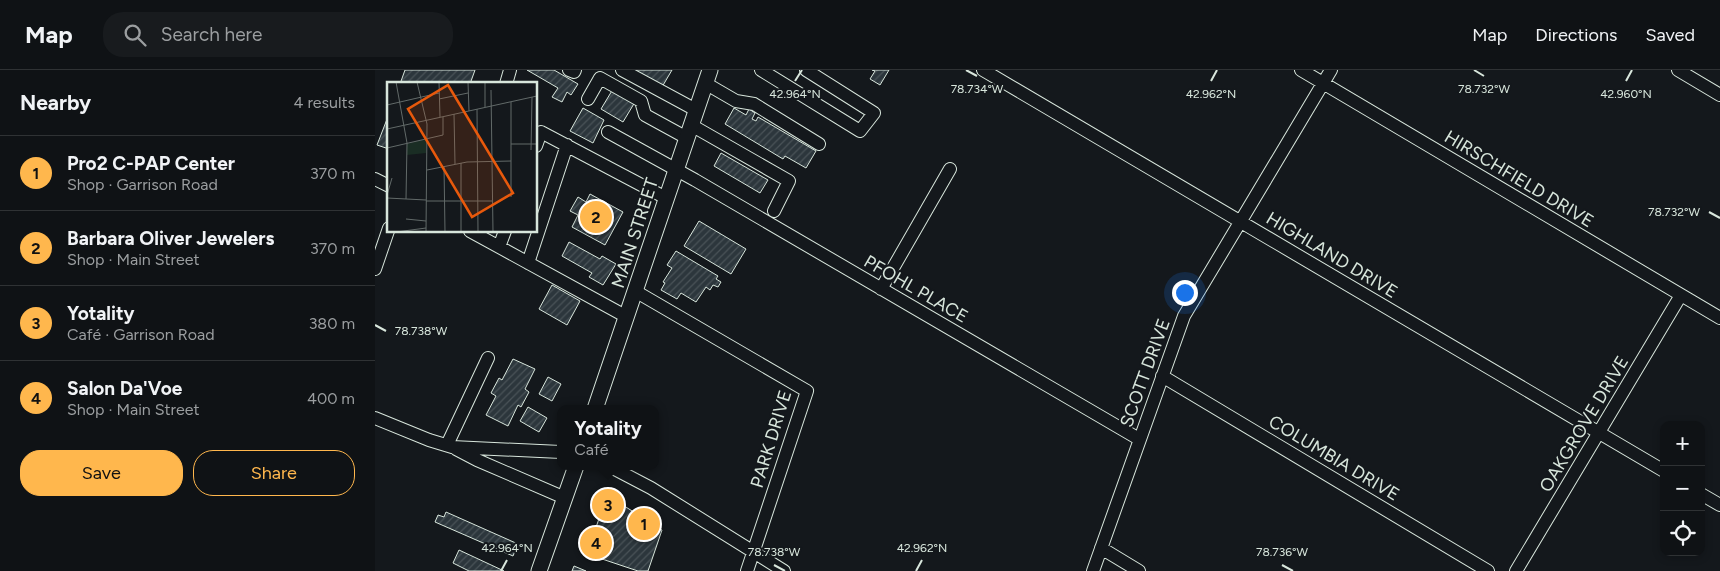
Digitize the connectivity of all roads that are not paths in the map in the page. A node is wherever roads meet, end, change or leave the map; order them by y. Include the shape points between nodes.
1 (510, 70) edge
2 (569, 70) edge
3 (575, 70) edge
4 (622, 70) edge
5 (761, 70) edge
6 (983, 70) edge
7 (1301, 70) edge
8 (1331, 70) edge
9 (1678, 70) edge
10 (810, 71) edge
11 (708, 77) edge
12 (506, 82) edge
13 (1323, 83) junction
14 (1720, 95) edge
15 (588, 99) dead end
16 (696, 110) junction
17 (608, 132) dead end
18 (689, 132) junction
19 (537, 143) edge
20 (819, 144) dead end
21 (567, 145) junction
22 (676, 169) junction
23 (950, 169) dead end
24 (375, 179) edge
25 (387, 185) edge
26 (666, 198) junction
27 (774, 212) dead end
28 (1241, 222) junction
29 (388, 232) edge
30 (473, 232) edge
31 (505, 232) edge
32 (499, 247) junction
33 (528, 263) junction
34 (375, 269) edge
35 (881, 289) junction
36 (635, 291) junction
37 (1681, 295) junction
38 (627, 317) junction
39 (1720, 318) edge
40 (488, 358) dead end
41 (1162, 376) junction
42 (596, 405) edge
43 (375, 418) edge
44 (1599, 433) junction
45 (1139, 439) junction
46 (450, 446) junction
47 (557, 452) edge
48 (1660, 469) edge
49 (575, 470) edge
50 (617, 470) edge
51 (1705, 496) edge
52 (565, 498) junction
53 (1720, 505) edge
54 (1101, 548) junction
55 (753, 552) junction
56 (539, 571) edge
57 (747, 571) edge
58 (784, 571) edge
59 (1093, 571) edge
60 (1139, 571) edge
61 (1488, 571) edge
62 (1516, 571) edge

1 - 12 street
2 - 3 street
4 - 16 street
5 - 10 street via 860,131 874,113
6 - 28 street, HIGHLAND DRIVE
7 - 13 street, HIRSCHFIELD DRIVE
8 - 13 street, SCOTT DRIVE
9 - 14 street
11 - 16 main road, MAIN STREET
11 - 20 street via 736,101 753,104
13 - 28 street, SCOTT DRIVE
13 - 37 street, HIRSCHFIELD DRIVE
15 - 18 street via 600,78 641,101 645,115
16 - 18 main road, MAIN STREET
17 - 22 street, PFOHL PLACE
18 - 22 main road, MAIN STREET
18 - 27 street via 789,181
19 - 21 street via 541,132
21 - 26 street
21 - 33 street
22 - 26 main road, MAIN STREET
22 - 35 street, PFOHL PLACE
23 - 35 street
24 - 25 street
26 - 36 main road, MAIN STREET
28 - 41 street, SCOTT DRIVE via 1184,316
28 - 44 street, HIGHLAND DRIVE
29 - 34 street
30 - 32 street
31 - 32 street
32 - 33 street
33 - 38 street
35 - 45 street, PFOHL PLACE
36 - 38 main road, MAIN STREET
36 - 55 street, PARK DRIVE via 807,391
37 - 39 street, HIRSCHFIELD DRIVE
37 - 44 street, OAKGROVE DRIVE
38 - 42 main road, MAIN STREET
40 - 46 street
41 - 45 street, SCOTT DRIVE
41 - 61 street, COLUMBIA DRIVE
43 - 46 street
44 - 48 street, HIGHLAND DRIVE
44 - 62 street, OAKGROVE DRIVE
45 - 54 street, SCOTT DRIVE
46 - 47 street
46 - 52 street
49 - 52 main road
50 - 55 street
51 - 53 street
52 - 56 main road
54 - 59 street, SCOTT DRIVE
54 - 60 street
55 - 57 street, PARK DRIVE
55 - 58 street

